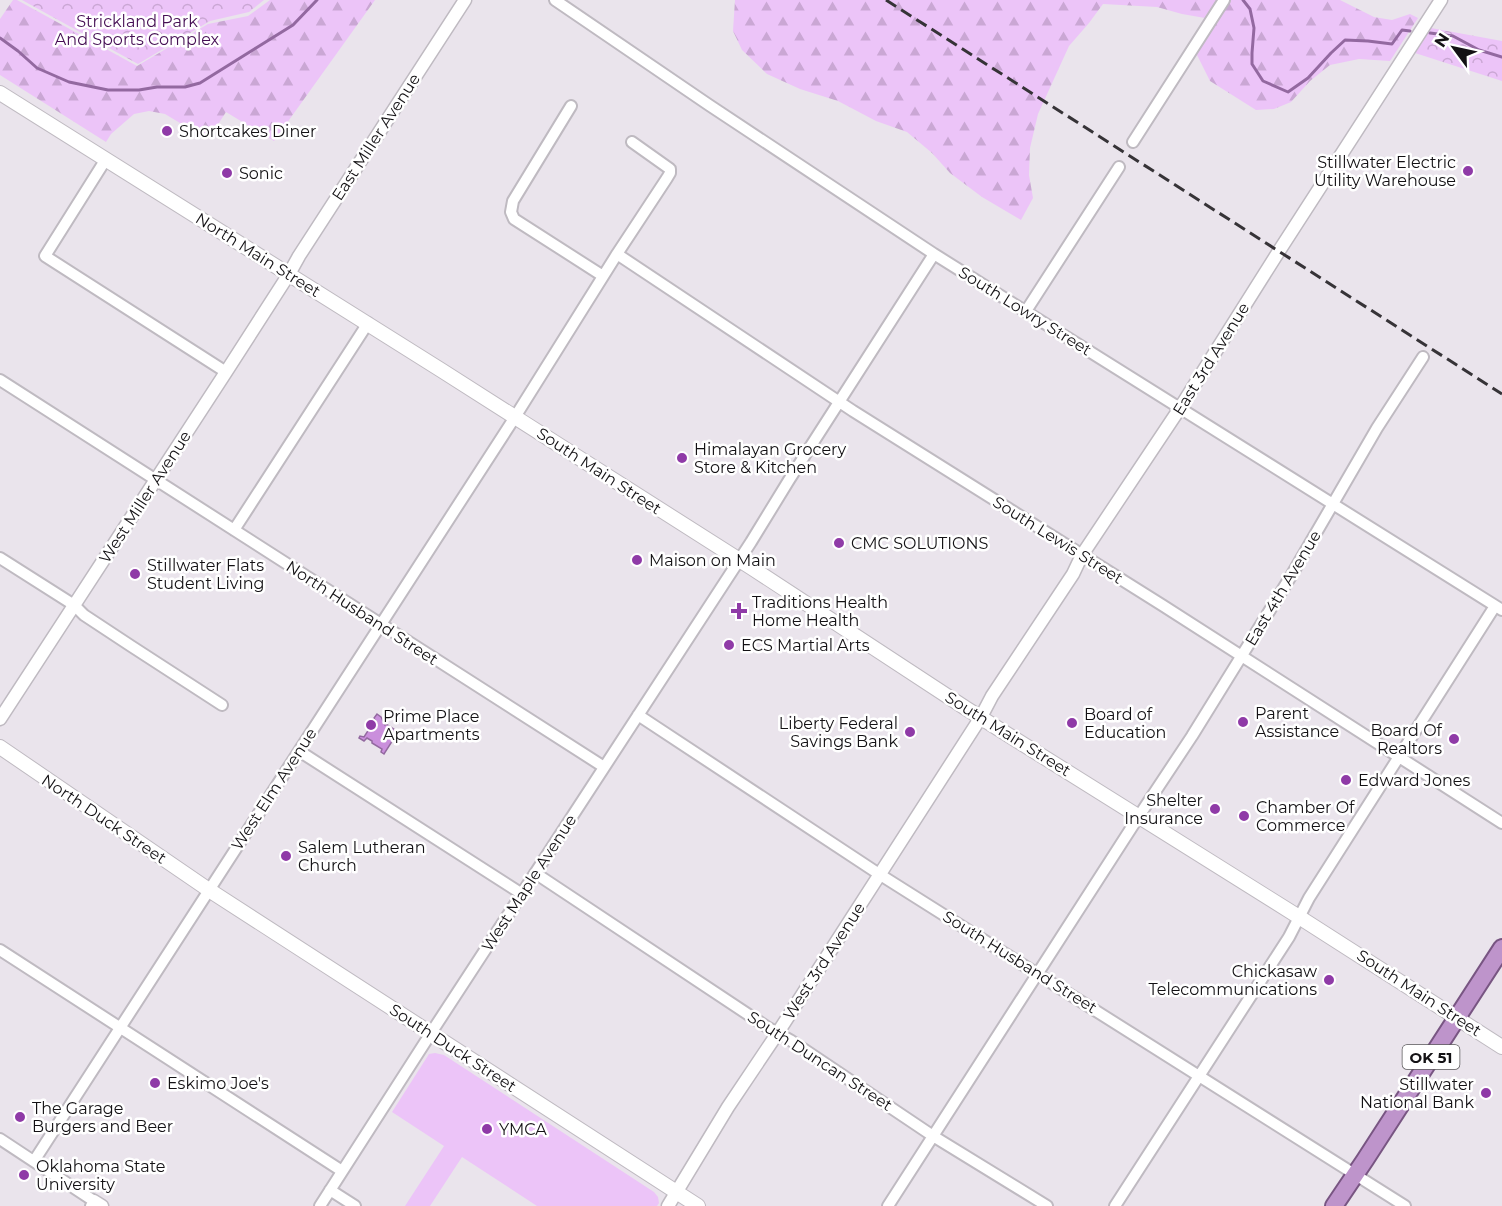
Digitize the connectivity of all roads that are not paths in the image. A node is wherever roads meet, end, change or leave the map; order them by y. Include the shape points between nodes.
1 (465, 0) edge
2 (555, 0) edge
3 (1224, 0) edge
4 (1441, 0) edge
5 (0, 93) edge
6 (571, 106) dead end
7 (632, 142) dead end
8 (1133, 142) dead end
9 (106, 159) junction
10 (1119, 167) dead end
11 (617, 254) junction
12 (934, 254) junction
13 (289, 274) junction
14 (603, 276) junction
15 (1026, 311) junction
16 (368, 323) junction
17 (1423, 357) dead end
18 (226, 372) junction
19 (0, 380) edge
20 (839, 402) junction
21 (1180, 408) junction
22 (515, 417) junction
23 (156, 480) junction
24 (1333, 505) junction
25 (234, 530) junction
26 (1082, 555) junction
27 (0, 558) edge
28 (739, 560) junction
29 (74, 605) junction
30 (1499, 608) edge
31 (381, 625) junction
32 (1242, 656) junction
33 (222, 705) dead end
34 (638, 715) junction
35 (981, 717) junction
36 (0, 719) edge
37 (0, 747) edge
38 (299, 751) junction
39 (1398, 758) junction
40 (604, 767) junction
41 (1139, 816) junction
42 (1502, 823) edge
43 (535, 873) junction
44 (879, 874) junction
45 (209, 890) junction
46 (522, 894) junction
47 (1299, 917) junction
48 (1502, 948) edge
49 (0, 950) edge
50 (1038, 973) junction
51 (1457, 1017) junction
52 (120, 1028) junction
53 (431, 1033) junction
54 (777, 1034) junction
55 (1502, 1047) edge
56 (1200, 1076) junction
57 (933, 1136) junction
58 (0, 1139) edge
59 (34, 1161) junction
60 (342, 1171) junction
61 (1355, 1174) junction
62 (330, 1190) junction
63 (676, 1192) junction
64 (96, 1204) edge
65 (320, 1206) edge
66 (355, 1206) edge
67 (668, 1206) edge
68 (698, 1206) edge
69 (888, 1206) edge
70 (1047, 1206) edge
71 (1115, 1206) edge
72 (1334, 1206) edge
73 (1405, 1206) edge

1 - 13 street, East Miller Avenue
2 - 12 street, South Lowry Street
3 - 8 street
4 - 21 street, East 3rd Avenue
5 - 9 main road, North Main Street
6 - 14 street via 513,201 511,212 514,219
7 - 11 street, West Elm Avenue via 670,170
9 - 13 main road, North Main Street
9 - 18 street via 45,256
10 - 15 street
11 - 14 street, West Elm Avenue
11 - 20 street, South Lewis Street
12 - 15 street, South Lowry Street
12 - 20 street, West Maple Avenue
13 - 16 main road, North Main Street
13 - 18 street, West Miller Avenue
14 - 22 street, West Elm Avenue
15 - 21 street, South Lowry Street
16 - 22 main road, North Main Street
16 - 25 street
17 - 24 street, East 4th Avenue
18 - 23 street, West Miller Avenue
19 - 23 street, North Husband Street
20 - 26 street, South Lewis Street
20 - 28 street, West Maple Avenue
21 - 24 street, South Lowry Street
21 - 26 street, East 3rd Avenue
22 - 28 main road, South Main Street
22 - 31 street, West Elm Avenue
23 - 25 street, North Husband Street
23 - 29 street, West Miller Avenue
24 - 30 street, South Lowry Street
24 - 32 street, East 4th Avenue
25 - 31 street, North Husband Street
26 - 32 street, South Lewis Street
26 - 35 street, East 3rd Avenue
27 - 29 street
28 - 34 street, West Maple Avenue
28 - 35 main road, South Main Street
29 - 33 street
29 - 36 street, West Miller Avenue
30 - 39 street
31 - 38 street, West Elm Avenue
31 - 40 street, North Husband Street
32 - 39 street, South Lewis Street
32 - 41 street, East 4th Avenue
34 - 40 street, West Maple Avenue
34 - 44 street, South Husband Street
35 - 41 main road, South Main Street
35 - 44 street, West 3rd Avenue
37 - 45 main road, North Duck Street
38 - 45 street, West Elm Avenue
38 - 46 street
39 - 42 street, South Lewis Street
39 - 47 street
40 - 43 street, West Maple Avenue
41 - 47 main road, South Main Street
41 - 50 street, East 4th Avenue
43 - 46 street, West Maple Avenue
43 - 54 street, South Duncan Street
44 - 50 street, South Husband Street
44 - 54 street, West 3rd Avenue
45 - 52 street, West Elm Avenue
45 - 53 main road, South Duck Street
46 - 53 street, West Maple Avenue
47 - 51 main road, South Main Street
47 - 56 street
48 - 51 highway, OK 51
49 - 52 street
50 - 56 street, South Husband Street
50 - 57 street, East 4th Avenue
51 - 55 main road, South Main Street
51 - 61 highway, OK 51
52 - 59 street, West Elm Avenue
52 - 60 street
53 - 60 street, West Maple Avenue
53 - 63 main road, South Duck Street
54 - 57 street, South Duncan Street
54 - 63 street, West 3rd Avenue
56 - 61 street, South Husband Street
56 - 71 street
57 - 69 street, East 4th Avenue
57 - 70 street, South Duncan Street
58 - 59 street
59 - 64 street
60 - 62 street, West Maple Avenue
61 - 72 highway, OK 51
61 - 73 street, South Husband Street
62 - 65 street, West Maple Avenue
62 - 66 street
63 - 67 street, West 3rd Avenue
63 - 68 main road, South Duck Street

